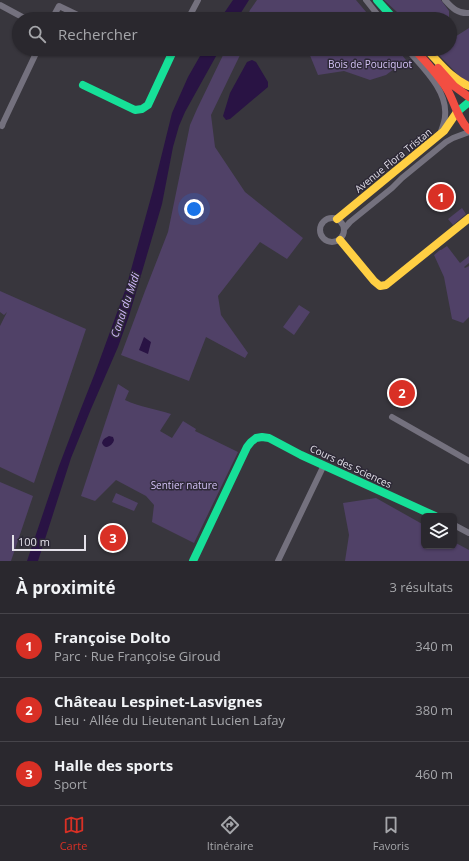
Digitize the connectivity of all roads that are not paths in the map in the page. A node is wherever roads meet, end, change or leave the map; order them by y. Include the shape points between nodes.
1 (198, 0) edge
2 (366, 0) edge
3 (371, 0) edge
4 (445, 0) edge
5 (378, 1) edge
6 (0, 6) edge
7 (12, 12) edge
8 (56, 12) edge
9 (71, 12) edge
10 (192, 12) edge
11 (375, 12) edge
12 (381, 12) edge
13 (388, 12) edge
14 (390, 12) edge
15 (469, 13) edge
16 (35, 56) edge
17 (171, 56) edge
18 (413, 56) edge
19 (420, 56) edge
20 (427, 56) edge
21 (433, 56) edge
22 (83, 85) dead end
23 (469, 86) edge
24 (469, 97) edge
25 (469, 102) edge
26 (457, 112) junction
27 (0, 125) edge
28 (469, 131) edge
29 (440, 135) junction
30 (469, 218) edge
31 (337, 219) junction
32 (344, 229) junction
33 (340, 240) junction
34 (392, 417) dead end
35 (469, 461) edge
36 (324, 465) junction
37 (428, 513) edge
38 (457, 527) edge
39 (469, 533) edge
40 (194, 561) edge
41 (278, 561) edge

1 - 10 street
2 - 11 street
3 - 12 street
4 - 15 street via 458,12
5 - 13 street
5 - 14 street
6 - 7 street
8 - 9 street via 59,6
16 - 27 street via 2,126
17 - 22 street via 148,105 140,110 135,110
18 - 29 street via 443,96 445,116
19 - 26 street via 450,94
20 - 24 street via 454,86
21 - 23 street via 457,79
25 - 26 street, Avenue Flora Tristan
26 - 28 street
26 - 29 street, Avenue Flora Tristan
28 - 32 street, Avenue Flora Tristan via 446,142
29 - 31 street, Avenue Flora Tristan
30 - 33 street via 384,286 374,281
31 - 32 street
31 - 33 street via 325,220 320,230 325,240
32 - 33 street
34 - 35 street
36 - 37 street, Cours des Sciences
36 - 40 street, Cours des Sciences via 267,437 251,440
36 - 41 street
38 - 39 street

